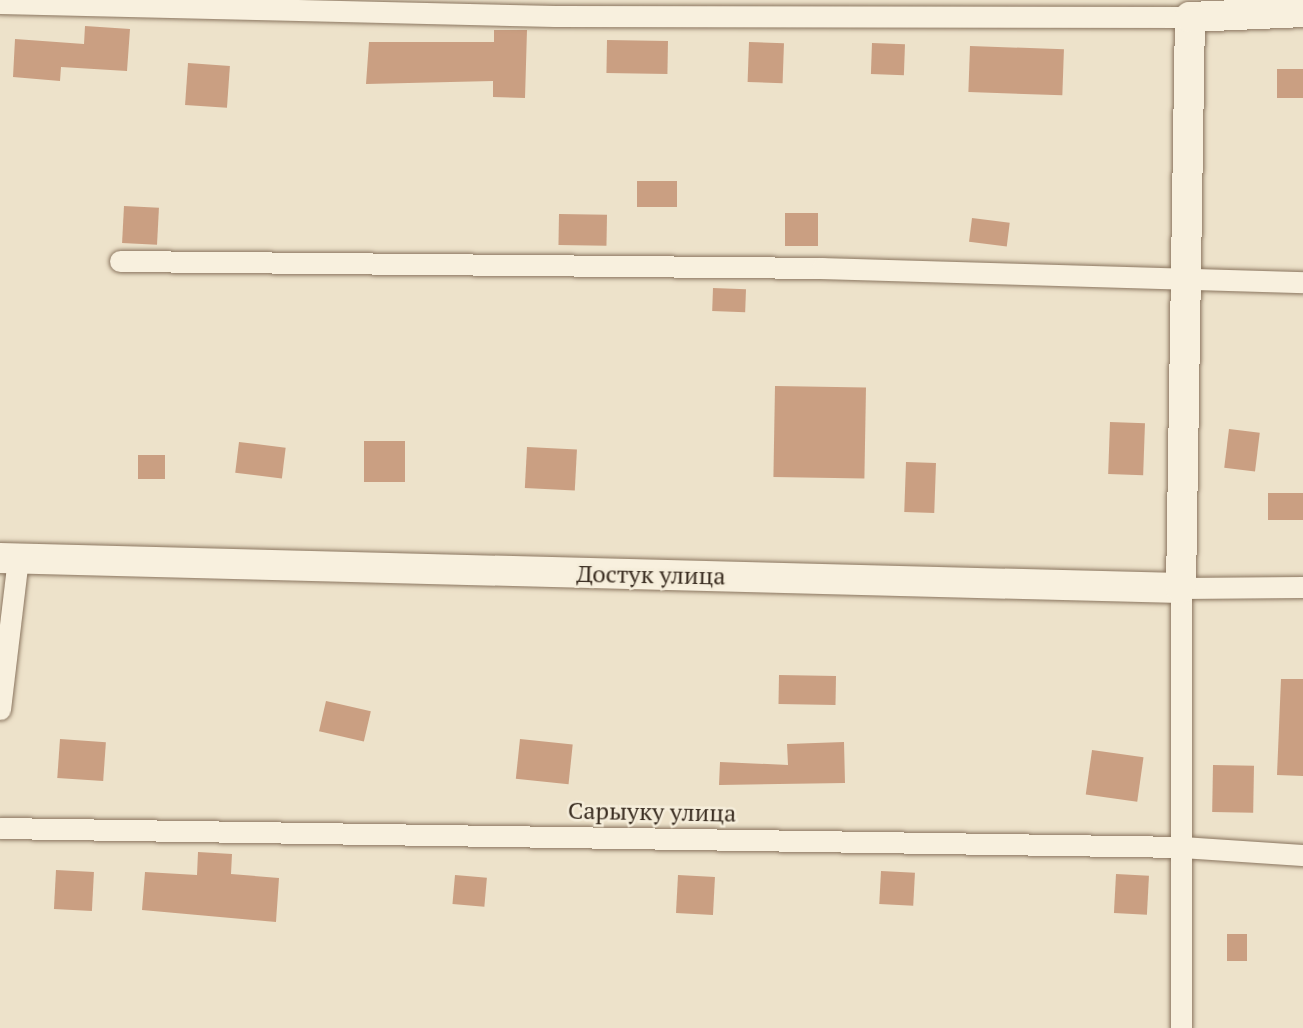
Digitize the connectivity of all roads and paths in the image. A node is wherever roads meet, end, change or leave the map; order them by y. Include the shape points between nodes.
1 (0, 3) edge
2 (1303, 12) edge
3 (1190, 17) junction
4 (120, 261) dead end
5 (1186, 280) junction
6 (1303, 282) edge
7 (9, 559) edge
8 (1303, 587) edge
9 (1181, 588) junction
10 (0, 709) edge
11 (0, 828) edge
12 (1181, 847) junction
13 (1303, 855) edge
14 (1181, 1028) edge

1 - 3 street via 555,16
2 - 3 main road
3 - 5 main road
4 - 5 street via 822,268
5 - 6 street
5 - 9 main road
7 - 9 main road, Достук улица
7 - 10 street
8 - 9 street, Достук улица
9 - 12 street
11 - 12 street, Сарыуку улица
12 - 13 street, Сарыуку улица
12 - 14 street

